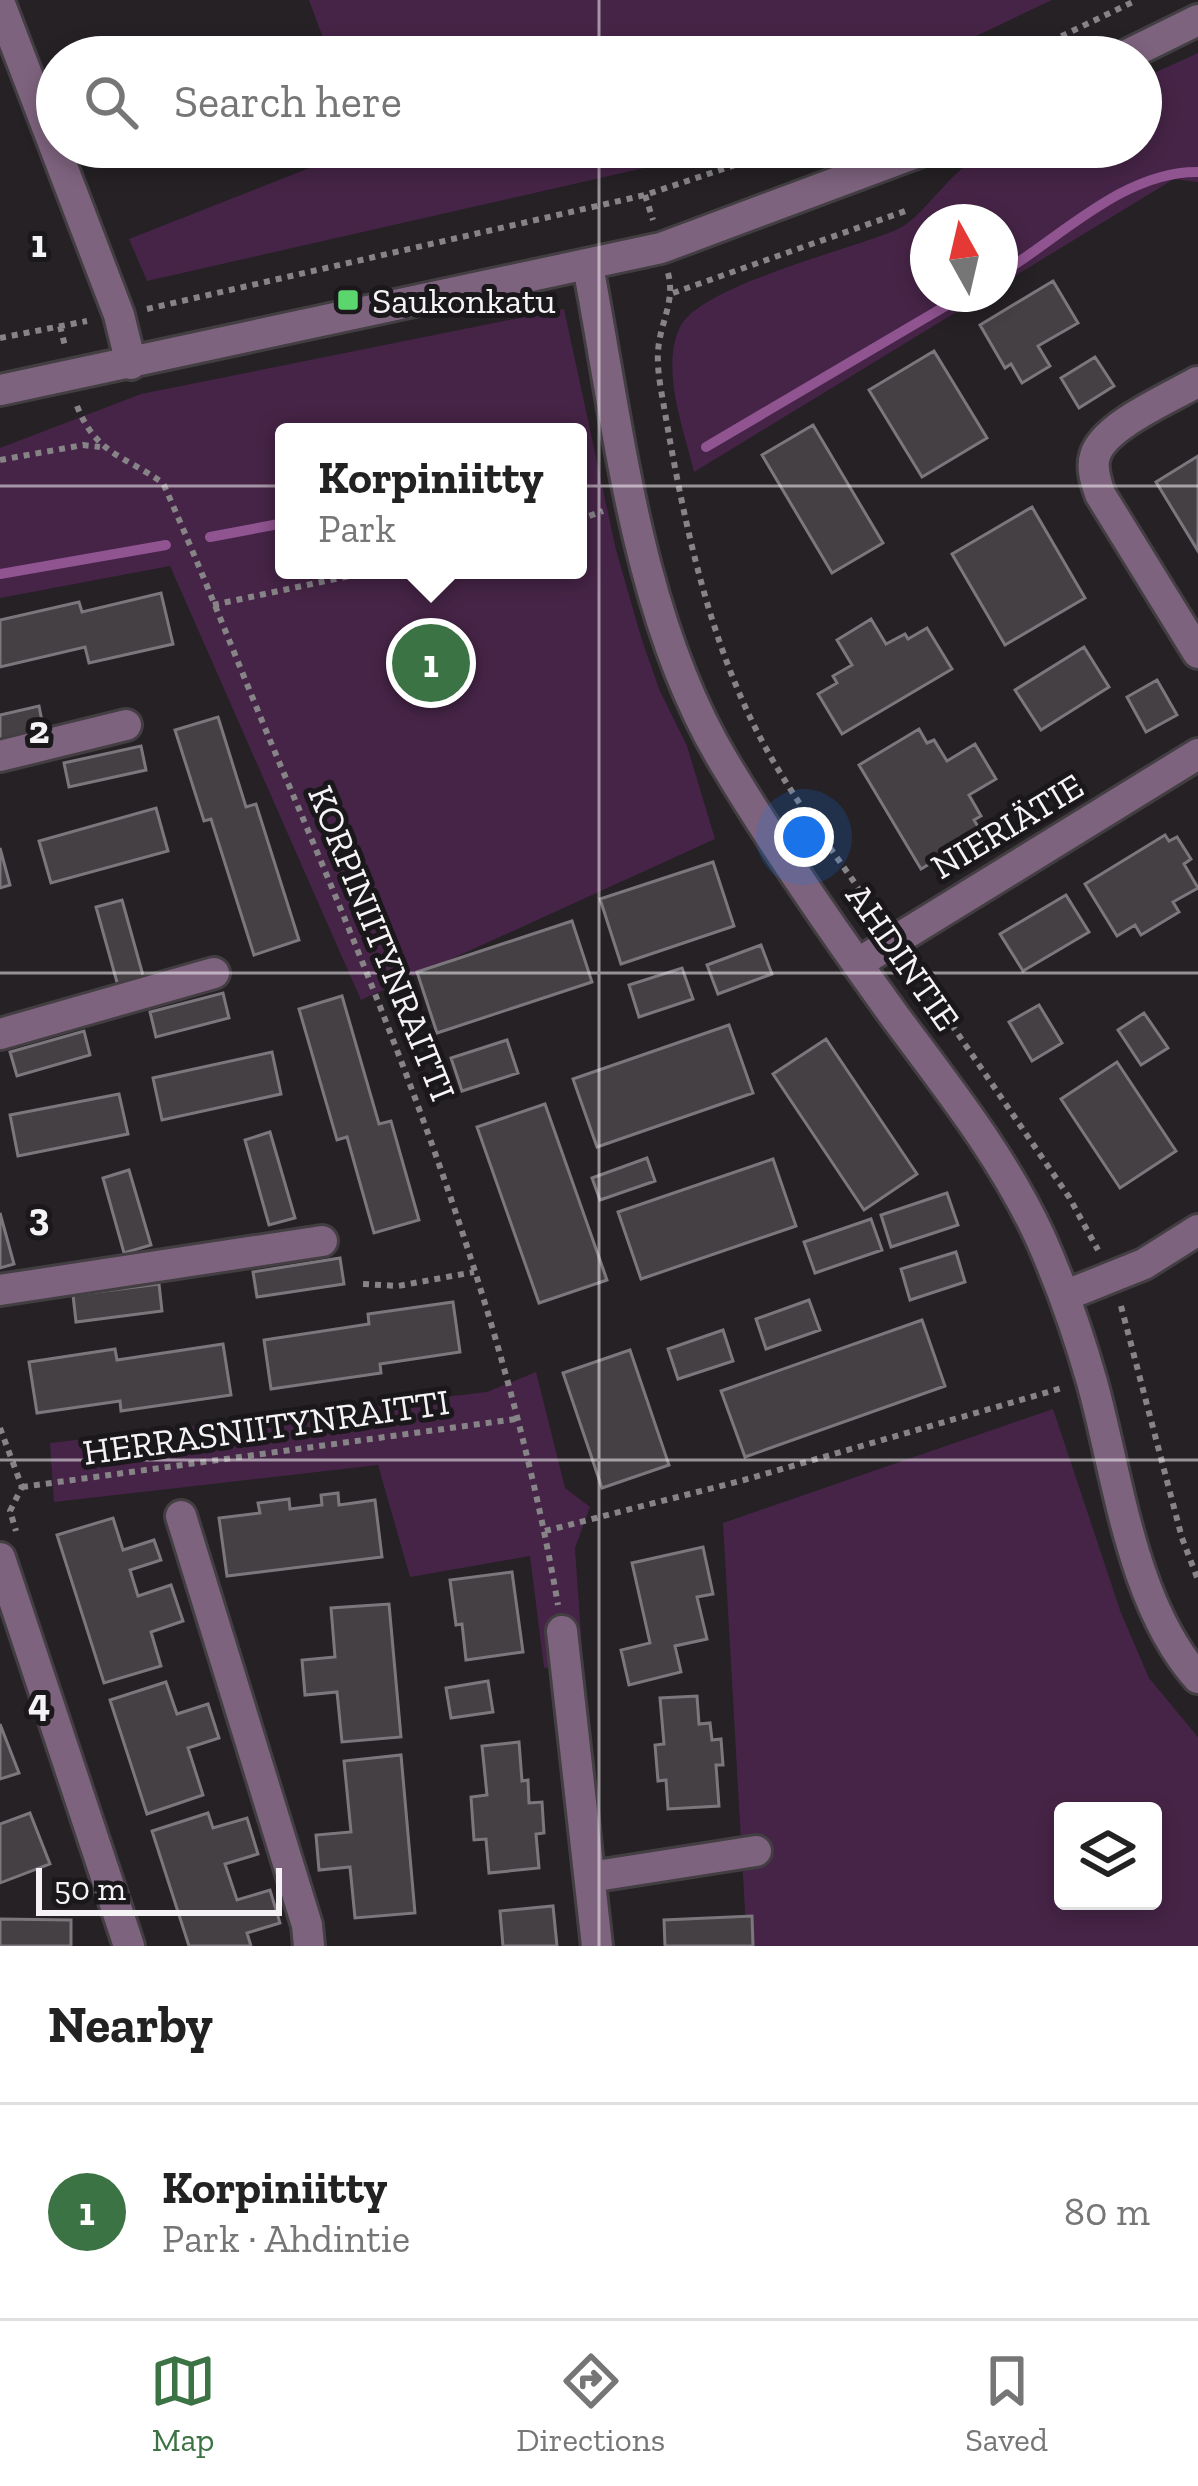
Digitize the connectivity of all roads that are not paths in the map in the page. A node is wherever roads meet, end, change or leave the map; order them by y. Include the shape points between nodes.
1 (0, 4) edge
2 (1198, 20) edge
3 (1162, 38) edge
4 (36, 98) edge
5 (63, 168) edge
6 (876, 168) edge
7 (588, 266) junction
8 (131, 364) junction
9 (1197, 382) edge
10 (0, 390) edge
11 (1198, 653) edge
12 (126, 724) dead end
13 (1198, 754) edge
14 (0, 756) edge
15 (857, 964) junction
16 (214, 973) dead end
17 (0, 1034) edge
18 (1198, 1230) edge
19 (322, 1241) dead end
20 (0, 1290) edge
21 (1064, 1296) junction
22 (181, 1516) dead end
23 (0, 1558) edge
24 (562, 1631) road end
25 (1198, 1678) edge
26 (756, 1851) dead end
27 (590, 1877) junction
28 (129, 1946) edge
29 (309, 1946) edge
30 (597, 1946) edge

1 - 4 street
2 - 3 street
5 - 8 street
6 - 7 street via 661,248
7 - 8 street
7 - 15 street, AHDINTIE via 632,499 674,661 723,760
8 - 10 street
9 - 11 street via 1116,429 1094,466 1100,494
12 - 14 street
13 - 15 street, NIERIÄTIE
15 - 21 street, AHDINTIE via 1015,1186
16 - 17 street
18 - 21 street via 1114,1279
19 - 20 street
21 - 25 street, AHDINTIE via 1142,1575
22 - 29 street
23 - 28 street
24 - 27 street
26 - 27 street
27 - 30 street

